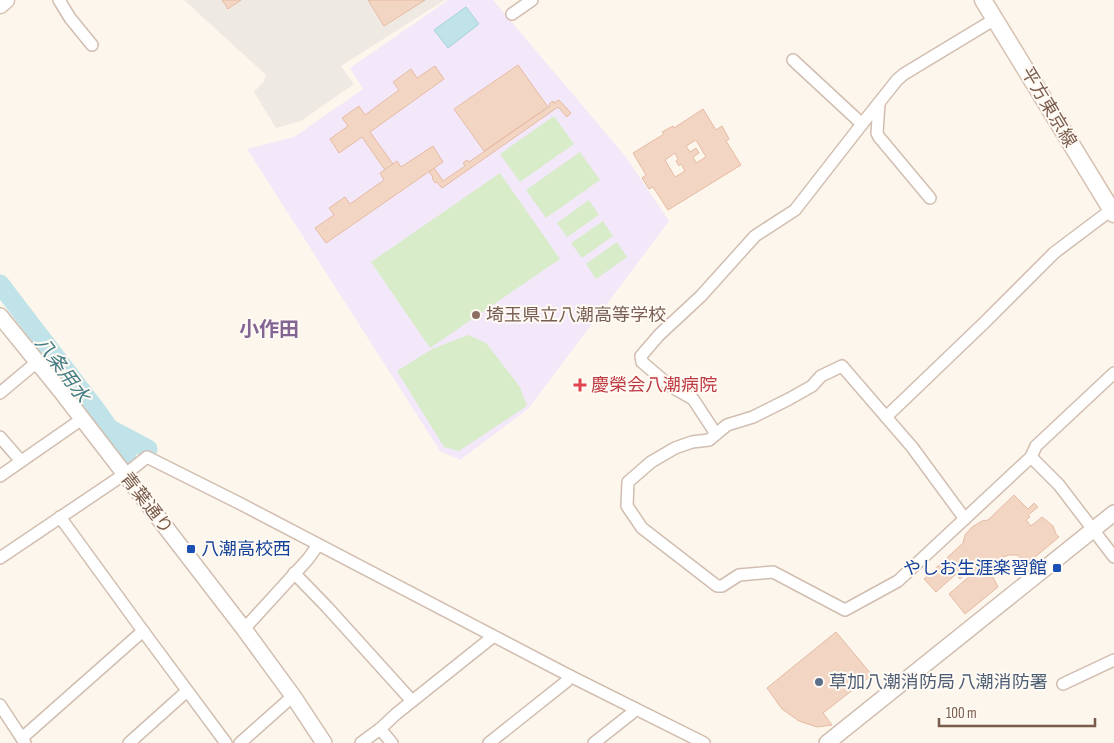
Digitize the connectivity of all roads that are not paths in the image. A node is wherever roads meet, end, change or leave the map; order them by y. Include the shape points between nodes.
1 (6, 0) edge
2 (59, 0) edge
3 (532, 0) edge
4 (983, 0) edge
5 (0, 5) edge
6 (512, 14) dead end
7 (995, 20) junction
8 (92, 45) dead end
9 (793, 60) dead end
10 (879, 103) junction
11 (862, 124) junction
12 (930, 198) dead end
13 (1113, 212) edge
14 (0, 316) edge
15 (37, 362) junction
16 (1114, 373) edge
17 (0, 393) edge
18 (886, 417) junction
19 (82, 419) junction
20 (716, 434) junction
21 (0, 437) edge
22 (1031, 457) junction
23 (21, 461) junction
24 (124, 473) junction
25 (0, 476) edge
26 (1114, 513) edge
27 (60, 517) junction
28 (965, 519) junction
29 (1093, 530) junction
30 (318, 545) junction
31 (1114, 557) edge
32 (0, 558) edge
33 (294, 573) junction
34 (244, 628) junction
35 (143, 631) junction
36 (492, 636) junction
37 (1114, 660) edge
38 (570, 676) junction
39 (1063, 684) dead end
40 (187, 691) junction
41 (293, 696) junction
42 (412, 701) junction
43 (0, 705) edge
44 (634, 708) junction
45 (380, 729) junction
46 (24, 741) edge
47 (129, 743) edge
48 (226, 743) edge
49 (240, 743) edge
50 (324, 743) edge
51 (361, 743) edge
52 (392, 743) edge
53 (489, 743) edge
54 (594, 743) edge
55 (703, 743) edge
56 (827, 743) edge

1 - 5 main road
2 - 8 street
3 - 6 street
4 - 7 main road, 平方東京線
7 - 10 street via 904,74
7 - 13 main road, 平方東京線
9 - 11 street
10 - 11 street
10 - 12 street via 879,138
11 - 20 street via 795,210 755,236 641,356 642,362 670,386 693,399
13 - 18 street via 1054,253
14 - 15 street, 青葉通り
15 - 17 street
15 - 19 street, 青葉通り
16 - 22 street via 1036,446
18 - 20 street via 842,366 821,376 812,386 789,399 726,425
18 - 28 street
19 - 23 street
19 - 24 street, 青葉通り
20 - 28 street via 709,440 675,448 651,462 628,482 627,506 642,528 717,586 739,575 773,572 845,610 898,581
21 - 23 street
22 - 28 street
22 - 29 street via 1059,485
23 - 25 street
24 - 27 street
24 - 30 street via 147,457
24 - 34 street, 青葉通り
26 - 29 street
27 - 32 street
27 - 35 street
29 - 31 street
29 - 56 street
30 - 33 street
30 - 36 street
33 - 34 street
33 - 42 street
34 - 41 street, 青葉通り
35 - 40 street
35 - 46 street
36 - 38 street
36 - 42 street
37 - 39 street
38 - 44 street
38 - 53 street
40 - 47 street
40 - 48 street
41 - 49 street
41 - 50 street, 青葉通り
42 - 45 street
43 - 46 street
44 - 54 street
44 - 55 street
45 - 51 street
45 - 52 street

